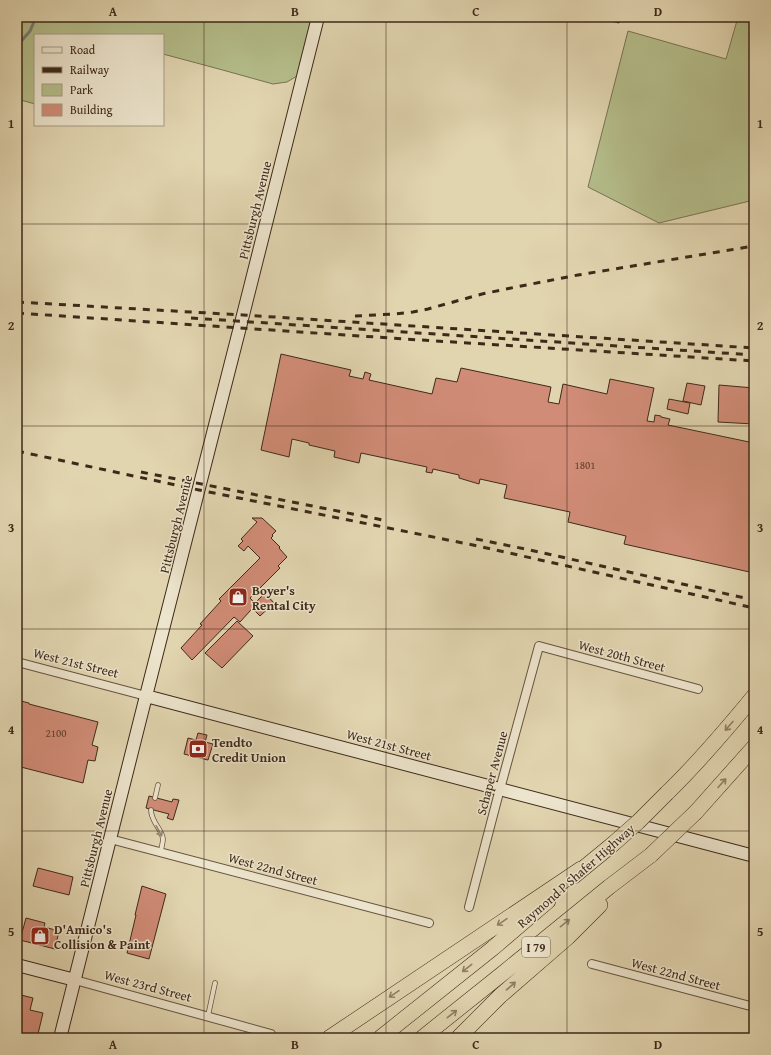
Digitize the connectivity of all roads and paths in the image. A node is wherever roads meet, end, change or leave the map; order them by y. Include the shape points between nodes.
1 (318, 17) edge
2 (539, 646) joint
3 (17, 662) edge
4 (698, 689) dead end
5 (146, 696) junction
6 (754, 696) edge
7 (754, 747) edge
8 (158, 785) dead end
9 (500, 789) junction
10 (155, 798) dead end
11 (152, 810) dead end
12 (110, 839) junction
13 (161, 852) junction
14 (651, 855) junction
15 (754, 856) edge
16 (581, 869) junction
17 (470, 907) dead end
18 (429, 923) dead end
19 (592, 964) dead end
20 (17, 965) edge
21 (74, 980) junction
22 (215, 983) dead end
23 (754, 1007) edge
24 (208, 1016) junction
25 (271, 1034) dead end
26 (60, 1038) edge
27 (329, 1038) edge
28 (380, 1038) edge
29 (422, 1038) edge
30 (458, 1038) edge

1 - 5 street, Pittsburgh Avenue
2 - 4 street, West 20th Street
2 - 9 street, Schaper Avenue
3 - 5 street, West 21st Street
5 - 9 street, West 21st Street
5 - 12 street, Pittsburgh Avenue
6 -> 16 highway, Raymond P Shafer Highway / I 79, bridge via 690,770 638,822
14 -> 7 highway, Raymond P Shafer Highway / I 79, bridge via 696,812
8 - 10 lane
9 - 15 street, West 21st Street
9 - 17 street, Schaper Avenue
11 -> 13 lane via 154,821 163,838
12 - 13 street, West 22nd Street
12 - 21 street, Pittsburgh Avenue
13 - 18 street, West 22nd Street
29 -> 14 highway, Raymond P Shafer Highway / I 79
30 -> 14 highway via 500,996 568,937
16 -> 27 highway
16 -> 28 highway, Raymond P Shafer Highway / I 79 via 541,908
19 - 23 street, West 22nd Street
20 - 21 street, West 23rd Street
21 - 24 street, West 23rd Street
21 - 26 street, Pittsburgh Avenue
22 - 24 lane
24 - 25 street, West 23rd Street

